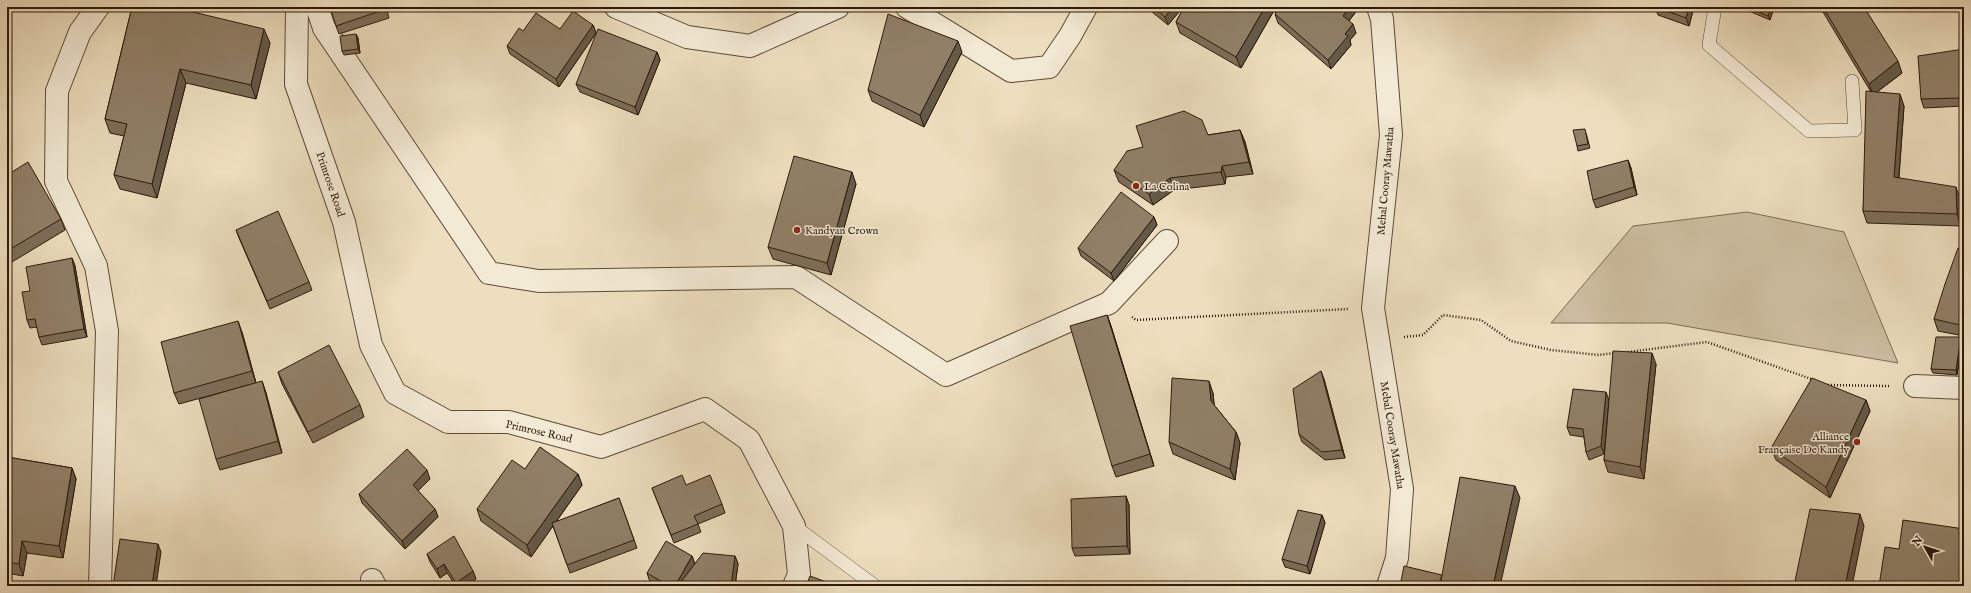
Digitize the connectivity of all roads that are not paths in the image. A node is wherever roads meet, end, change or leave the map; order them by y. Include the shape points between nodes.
1 (98, 7) edge
2 (297, 7) edge
3 (317, 7) edge
4 (616, 7) edge
5 (838, 7) edge
6 (908, 7) edge
7 (1086, 7) edge
8 (1378, 7) edge
9 (1715, 7) edge
10 (1852, 81) dead end
11 (1166, 240) dead end
12 (1373, 308) joint
13 (1915, 386) road end
14 (1964, 388) edge
15 (794, 526) junction
16 (100, 586) edge
17 (794, 586) edge
18 (874, 586) edge
19 (1388, 586) edge

1 - 16 street via 80,32 57,90 56,181 96,266 107,331
2 - 15 street, Primrose Road via 296,84 344,222 371,345 395,393 448,422 509,422 601,447 705,409 749,440
3 - 11 street via 324,28 489,273 539,281 796,277 946,374 1109,303
4 - 5 street via 687,37 750,46
6 - 7 street via 1011,71 1049,67
8 - 12 street, Mehal Cooray Mawatha via 1382,19 1391,135
9 - 10 lane via 1709,45 1809,131 1855,130
12 - 19 street, Mebal Cooray Mawatha via 1402,489 1397,558
13 - 14 street
15 - 17 street, Primrose Road via 800,574
15 - 18 lane

